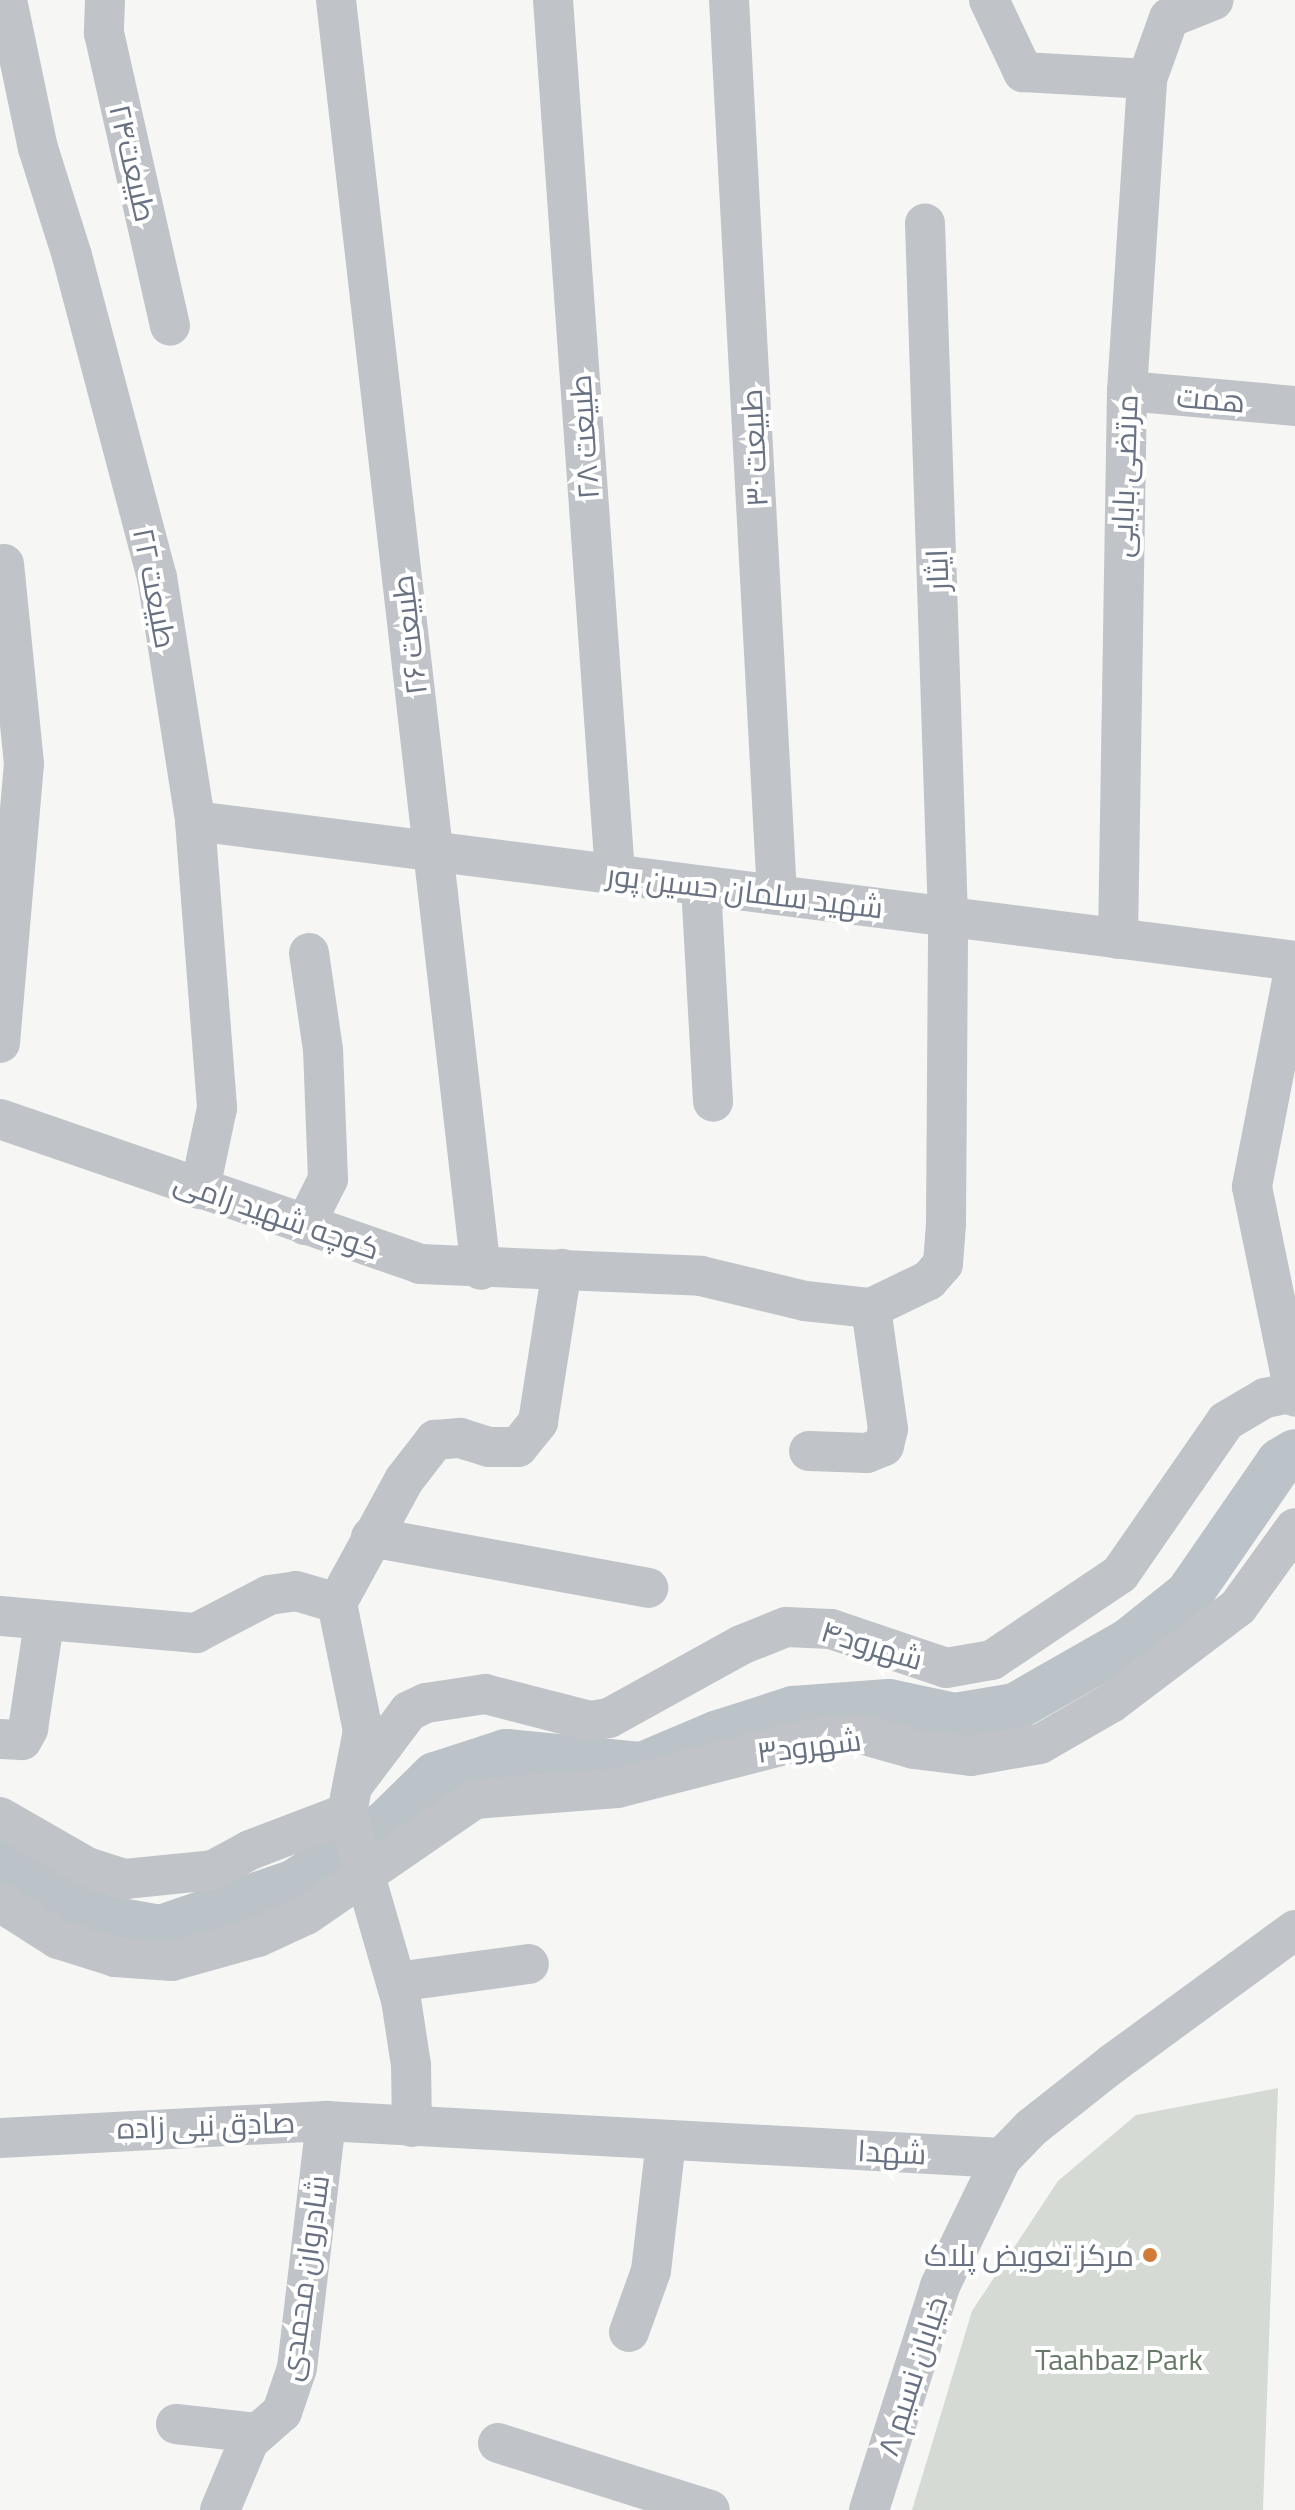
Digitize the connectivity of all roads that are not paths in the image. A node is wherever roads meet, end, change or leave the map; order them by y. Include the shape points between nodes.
1 (7, 0) edge
2 (105, 0) edge
3 (336, 0) edge
4 (553, 0) edge
5 (729, 0) edge
6 (989, 0) edge
7 (1214, 0) edge
8 (1159, 9) edge
9 (1147, 79) junction
10 (925, 223) dead end
11 (170, 326) dead end
12 (1127, 391) junction
13 (1295, 406) edge
14 (4, 564) dead end
15 (195, 821) junction
16 (434, 851) junction
17 (615, 874) junction
18 (701, 886) junction
19 (777, 895) junction
20 (948, 917) junction
21 (1118, 939) junction
22 (309, 953) dead end
23 (1295, 963) edge
24 (0, 1043) edge
25 (1283, 1091) edge
26 (713, 1102) dead end
27 (0, 1119) edge
28 (200, 1189) junction
29 (305, 1225) junction
30 (562, 1269) junction
31 (481, 1270) junction
32 (871, 1308) junction
33 (1294, 1394) edge
34 (809, 1451) dead end
35 (1295, 1528) edge
36 (371, 1537) junction
37 (648, 1588) dead end
38 (337, 1603) junction
39 (0, 1616) edge
40 (44, 1623) junction
41 (0, 1739) edge
42 (350, 1799) junction
43 (0, 1817) edge
44 (362, 1878) junction
45 (0, 1902) edge
46 (1295, 1930) edge
47 (529, 1964) dead end
48 (396, 1982) junction
49 (326, 2121) junction
50 (412, 2127) junction
51 (0, 2138) edge
52 (666, 2141) junction
53 (1002, 2158) junction
54 (629, 2332) dead end
55 (176, 2424) dead end
56 (256, 2433) junction
57 (498, 2443) dead end
58 (659, 2502) edge
59 (220, 2510) edge
60 (710, 2510) edge
61 (869, 2510) edge

1 - 15 street, طبیعت ۲۲ via 38,148 157,577
2 - 11 street, طبیعت۲۴ via 104,33
3 - 16 street, طبیعت ۲۶
4 - 17 street, طبیعت ۲۸
5 - 19 street, طبیعت ۳۰
6 - 9 street via 1023,72
7 - 8 street
8 - 9 street, مرتضی بابایی
9 - 12 street, مرتضی بابایی
10 - 20 street, ایثار
12 - 13 street, همت
12 - 21 street, مرتضی بابایی
14 - 24 street via 24,764
15 - 16 street, شهید سلمان حسین پور
15 - 28 street, طبیعت ۲۲ via 217,1108
16 - 17 street, شهید سلمان حسین پور
16 - 31 street, طبیعت ۲۶
17 - 18 street, شهید سلمان حسین پور
18 - 19 street, شهید سلمان حسین پور
18 - 26 street
19 - 20 street, شهید سلمان حسین پور
20 - 21 street, شهید سلمان حسین پور
20 - 32 street, ایثار via 943,1264 908,1294
21 - 23 street, شهید سلمان حسین پور
22 - 29 street via 323,1050 328,1179
23 - 25 street
25 - 33 street via 1252,1187
27 - 28 street, کوچه شهید رامی
28 - 29 street, کوچه شهید رامی
29 - 31 street, کوچه شهید رامی via 420,1264
30 - 31 street, کوچه شهید رامی
30 - 32 street, کوچه شهید رامی via 701,1276 805,1301
30 - 36 street via 538,1422 518,1447 489,1447 460,1438 435,1440
32 - 34 street via 888,1429 884,1446 867,1453
33 - 42 street, شهرود۴ via 1265,1398 1226,1421 1120,1574 992,1660 946,1668 831,1629 786,1627 741,1645 609,1718 590,1721 485,1694 426,1703 409,1711
35 - 44 street, شهرود۳ via 1238,1607 1111,1703 1040,1744 971,1756 914,1749 861,1734 804,1740 618,1788 475,1799
36 - 37 street
36 - 38 street
38 - 40 street via 296,1591 269,1595 196,1633
38 - 42 street via 363,1731
39 - 40 street
40 - 41 street via 28,1729 22,1740
42 - 43 street via 213,1870 125,1879 87,1867
42 - 44 street
44 - 45 street, شهرود۳ via 306,1915 258,1937 172,1961 115,1957 58,1939
44 - 48 street
46 - 53 street via 1112,2064
47 - 48 street
48 - 50 street via 411,2065
49 - 50 street, صادق نبی زاده
49 - 51 street, صادق نبی زاده
49 - 56 street, شادروان محمدی via 297,2368 282,2412
50 - 52 street, شهدا
52 - 53 street, شهدا
52 - 54 street via 651,2271
53 - 61 street, خیابان نسیم ۸ via 940,2286
55 - 56 street
56 - 59 street, شادروان محمدی
57 - 58 street
58 - 60 street

